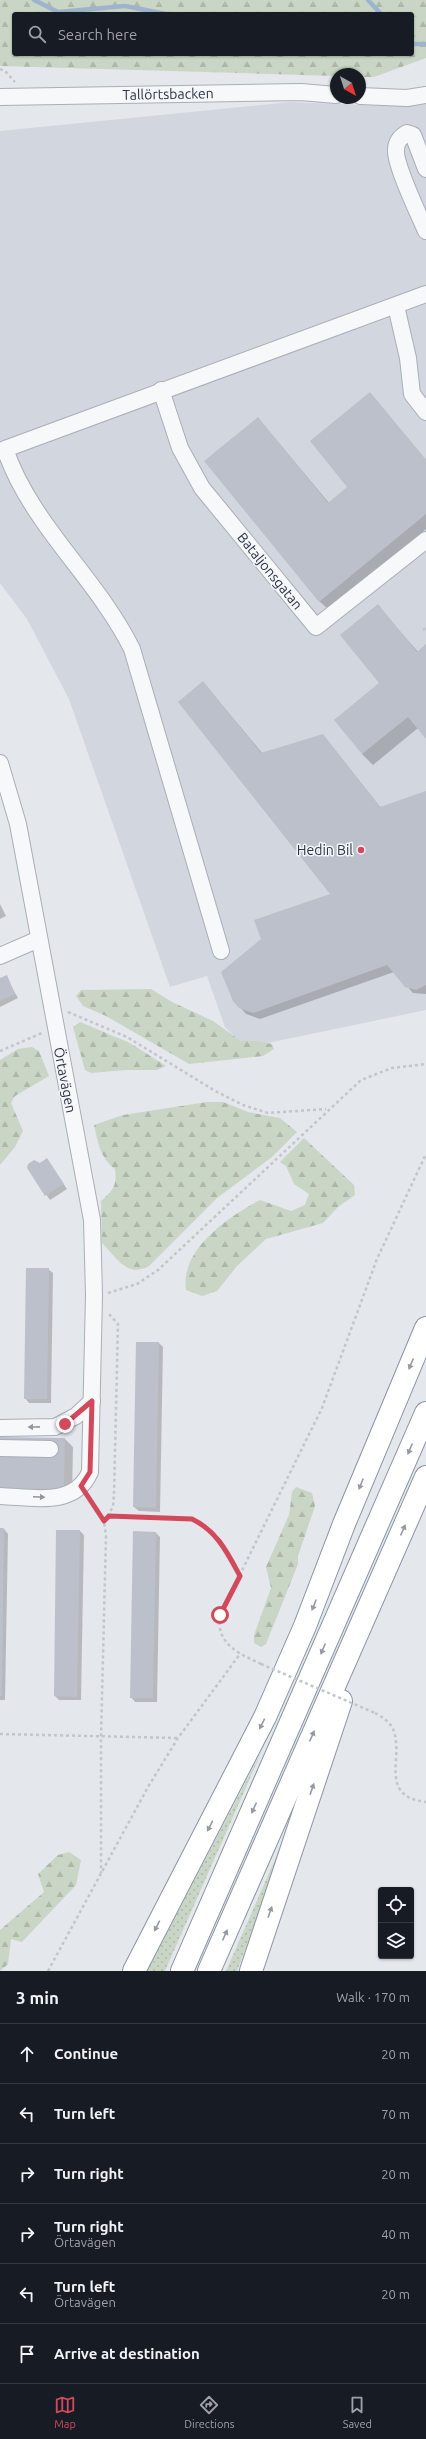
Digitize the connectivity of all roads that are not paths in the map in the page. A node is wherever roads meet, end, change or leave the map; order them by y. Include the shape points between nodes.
1 (330, 94) edge
2 (426, 95) edge
3 (366, 96) edge
4 (0, 97) edge
5 (426, 169) edge
6 (426, 231) edge
7 (426, 294) edge
8 (396, 306) junction
9 (161, 390) junction
10 (426, 412) edge
11 (426, 540) edge
12 (1, 772) edge
13 (39, 940) junction
14 (221, 951) dead end
15 (0, 956) edge
16 (426, 1328) edge
17 (92, 1401) junction
18 (426, 1413) edge
19 (0, 1428) edge
20 (0, 1448) edge
21 (50, 1449) dead end
22 (426, 1477) edge
23 (0, 1496) edge
24 (387, 1566) junction
25 (134, 1971) edge
26 (182, 1971) edge
27 (209, 1971) edge
28 (250, 1971) edge

1 - 4 street, Tallörtsbacken via 301,92
2 - 3 street via 407,98
5 - 6 street via 413,135 407,133 399,139 396,151 405,181
7 - 8 street
8 - 9 street
8 - 10 street via 408,358 412,394
9 - 11 street, Bataljonsgatan via 180,448 202,488 316,627
9 - 14 street via 5,449 13,472 52,534 116,617 132,649
12 - 13 street, Örtavägen via 18,824
13 - 15 street
13 - 17 street, Örtavägen via 92,1220
16 -> 25 highway via 344,1524 305,1626 265,1717
17 -> 19 street via 76,1416 55,1427
23 -> 17 street, Örtavägen via 58,1498 81,1486 90,1472
18 -> 26 highway
20 - 21 street
24 -> 22 highway
27 -> 24 highway
28 -> 24 highway

